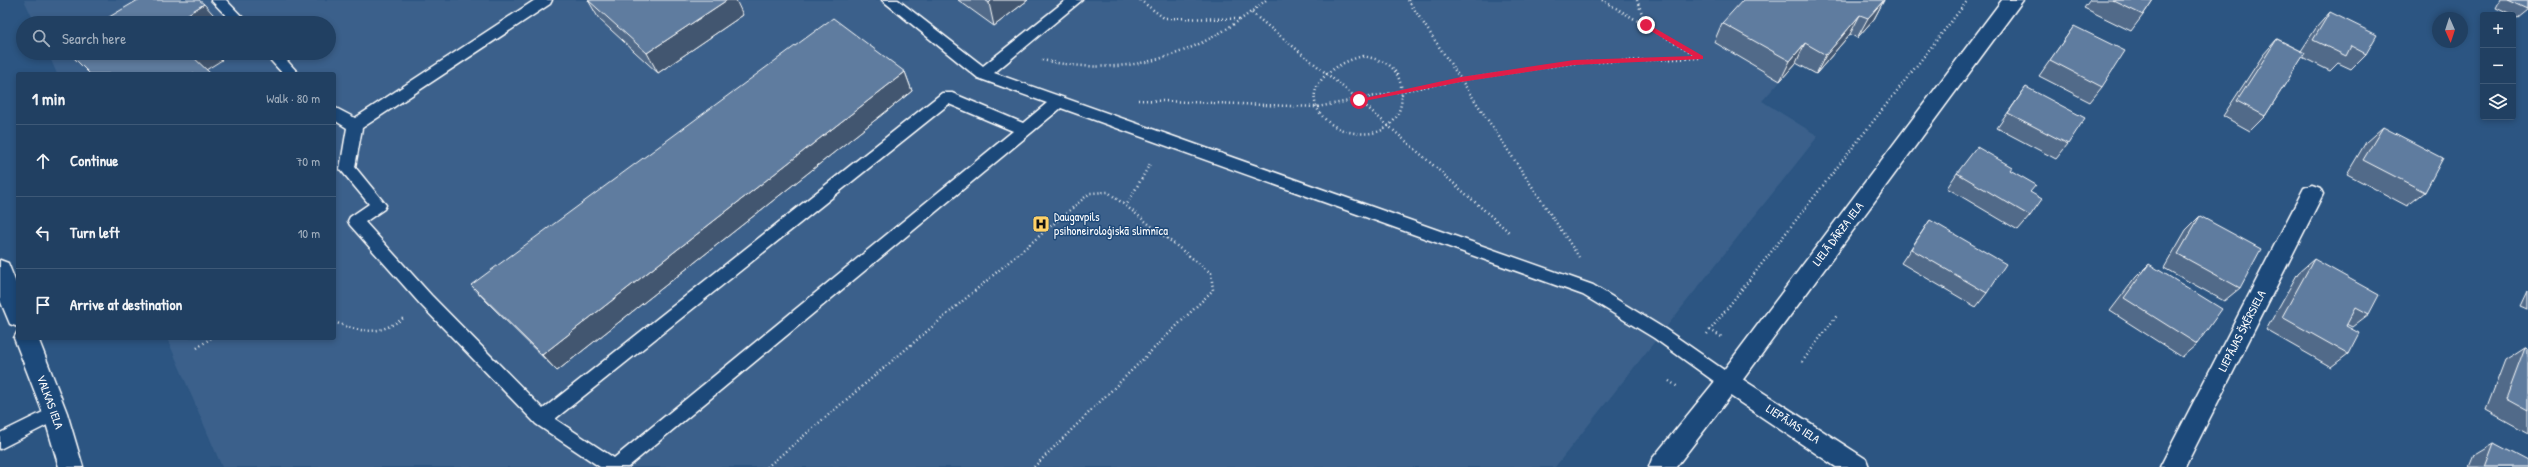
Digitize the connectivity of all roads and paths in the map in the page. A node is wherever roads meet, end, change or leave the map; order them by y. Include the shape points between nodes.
1 (218, 0) edge
2 (545, 0) edge
3 (889, 0) edge
4 (1075, 0) edge
5 (1140, 0) edge
6 (1266, 0) edge
7 (1408, 0) edge
8 (1602, 0) edge
9 (1638, 0) edge
10 (1968, 0) edge
11 (2013, 0) edge
12 (1252, 13) junction
13 (234, 16) edge
14 (1242, 19) junction
15 (1646, 25) junction
16 (1036, 58) dead end
17 (278, 60) edge
18 (290, 72) edge
19 (1326, 72) junction
20 (982, 74) junction
21 (1461, 80) junction
22 (1401, 91) junction
23 (1134, 100) dead end
24 (1359, 100) junction
25 (1058, 102) junction
26 (1317, 106) junction
27 (336, 114) edge
28 (355, 125) junction
29 (1389, 126) junction
30 (1025, 130) junction
31 (1153, 160) dead end
32 (2312, 194) dead end
33 (1126, 206) junction
34 (1513, 235) dead end
35 (1582, 262) dead end
36 (0, 270) edge
37 (426, 300) junction
38 (16, 312) edge
39 (1838, 314) dead end
40 (336, 323) edge
41 (1710, 330) junction
42 (1705, 336) dead end
43 (1722, 338) dead end
44 (27, 340) edge
45 (208, 340) edge
46 (197, 348) dead end
47 (1802, 362) dead end
48 (1669, 381) dead end
49 (1728, 382) junction
50 (1678, 387) dead end
51 (55, 413) junction
52 (542, 418) junction
53 (2, 438) edge
54 (71, 467) edge
55 (615, 467) edge
56 (767, 467) edge
57 (1034, 467) edge
58 (1661, 467) edge
59 (1857, 467) edge
60 (2172, 467) edge

1 - 13 lane
2 - 28 lane
3 - 20 lane
4 - 20 lane
5 - 14 path via 1164,18
6 - 12 path
7 - 21 path
8 - 15 path
9 - 15 path
10 - 41 path
11 - 49 street, LIELĀ DĀRZA IELA
12 - 14 path
12 - 19 path
14 - 16 path via 1189,50 1153,62 1113,65 1063,64
15 - 21 path via 1701,58 1574,63
17 - 18 lane
19 - 22 path via 1350,58 1363,56 1375,59 1390,66 1400,78
19 - 24 path
19 - 26 path via 1317,85
20 - 25 lane
21 - 22 path
21 - 35 path
22 - 24 path
22 - 29 path via 1400,112
23 - 26 path
24 - 26 path
24 - 29 path
25 - 30 lane
25 - 49 lane via 1588,290 1650,326
26 - 29 path via 1323,117 1348,132 1380,131
27 - 28 lane
28 - 37 lane via 347,170 379,205 355,221
29 - 34 path
30 - 52 lane via 947,96
30 - 55 lane
31 - 33 path
32 - 60 street, LIEPĀJAS ŠĶĒRSIELA
33 - 56 path via 1108,192 1090,193
33 - 57 path via 1211,273 1213,290
36 - 38 street
37 - 40 path via 389,329 374,332 357,331
37 - 52 lane
39 - 47 path
41 - 42 path
41 - 43 path
44 - 51 street, VALKAS IELA
45 - 46 path
48 - 50 path
49 - 58 street, LIELĀ DĀRZA IELA
49 - 59 street, LIEPĀJAS IELA
51 - 53 lane
51 - 54 street, VALKAS IELA
52 - 55 lane

